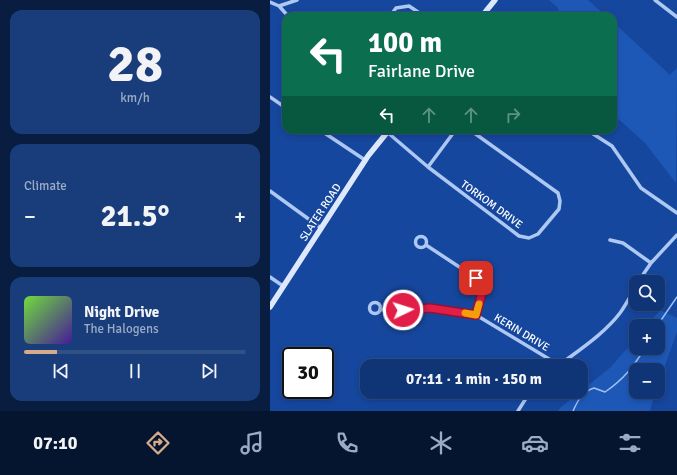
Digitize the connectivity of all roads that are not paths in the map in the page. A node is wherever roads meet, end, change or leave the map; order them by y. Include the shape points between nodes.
1 (297, 0) edge
2 (495, 0) edge
3 (655, 0) edge
4 (270, 2) edge
5 (279, 6) junction
6 (284, 12) edge
7 (393, 12) edge
8 (418, 12) edge
9 (485, 12) edge
10 (677, 17) edge
11 (270, 97) edge
12 (282, 105) edge
13 (326, 134) edge
14 (386, 134) edge
15 (391, 134) edge
16 (453, 134) edge
17 (476, 134) edge
18 (594, 134) edge
19 (366, 160) junction
20 (428, 167) junction
21 (270, 191) edge
22 (677, 213) edge
23 (321, 228) junction
24 (677, 235) edge
25 (610, 240) dead end
26 (426, 245) dead end
27 (651, 263) junction
28 (643, 275) edge
29 (270, 277) edge
30 (283, 286) junction
31 (629, 298) edge
32 (270, 307) edge
33 (380, 309) dead end
34 (476, 315) junction
35 (547, 359) edge
36 (567, 359) edge
37 (526, 399) edge
38 (518, 411) edge

1 - 5 street
2 - 9 main road
3 - 10 street
4 - 5 street
5 - 6 street
7 - 8 street via 396,8 409,6
11 - 12 street
13 - 19 street
14 - 19 main road, SLATER ROAD
15 - 20 street, TORKOM DRIVE
16 - 20 street, TORKOM DRIVE
17 - 20 street, TORKOM DRIVE via 558,193 559,209 538,234 528,238 519,236
18 - 22 street via 612,146 641,188
19 - 23 main road, SLATER ROAD
21 - 23 street
23 - 30 main road, SLATER ROAD
24 - 27 street
25 - 27 street via 623,243
26 - 34 street via 476,278 483,289
27 - 28 street
29 - 30 street
30 - 32 main road, SLATER ROAD
31 - 36 street via 614,321
33 - 34 street, KERIN DRIVE via 389,311 430,308
34 - 35 street, KERIN DRIVE
37 - 38 street

